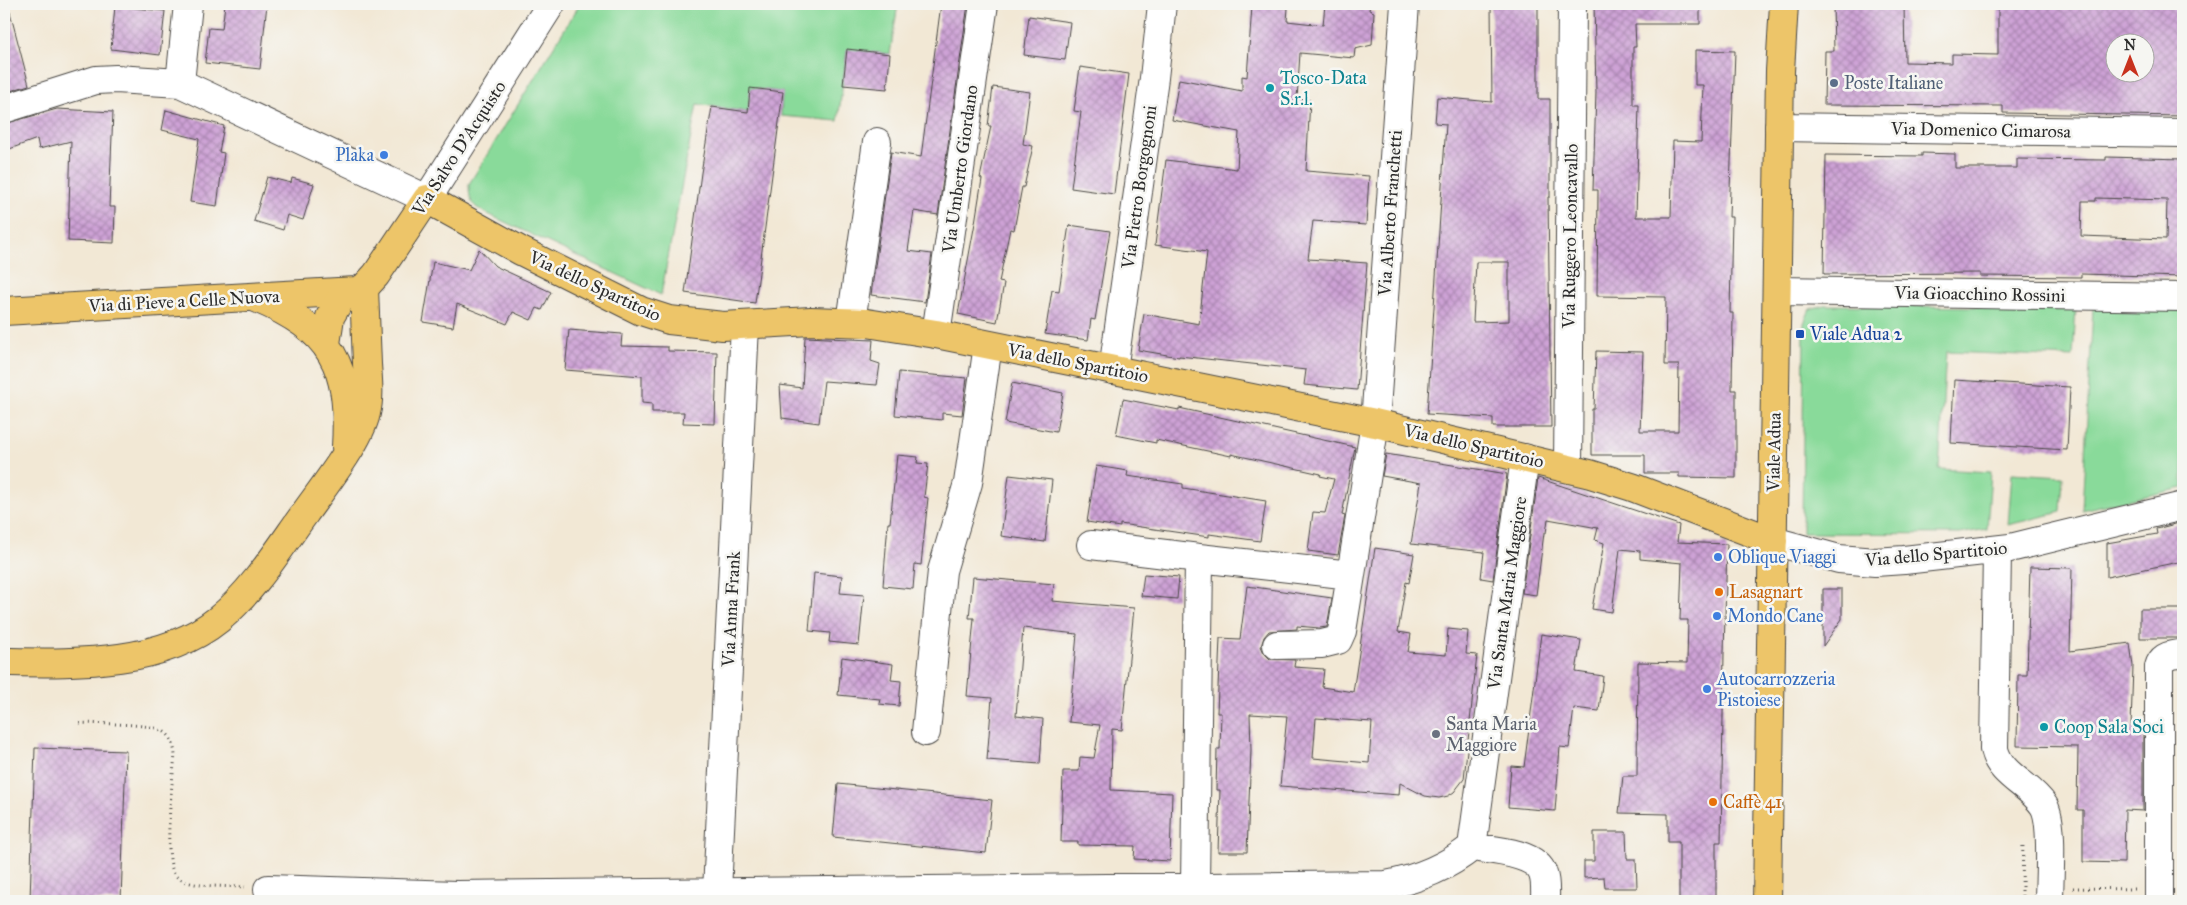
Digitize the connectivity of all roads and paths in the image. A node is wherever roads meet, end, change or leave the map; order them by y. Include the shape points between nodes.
1 (188, 4) edge
2 (551, 4) edge
3 (984, 4) edge
4 (1162, 4) edge
5 (1405, 4) edge
6 (1572, 4) edge
7 (1784, 4) edge
8 (180, 84) junction
9 (4, 109) edge
10 (1779, 127) junction
11 (2183, 133) edge
12 (876, 142) dead end
13 (426, 199) junction
14 (354, 290) junction
15 (1777, 291) junction
16 (2183, 297) edge
17 (256, 298) junction
18 (4, 311) edge
19 (851, 322) junction
20 (745, 326) junction
21 (936, 334) junction
22 (326, 344) junction
23 (988, 345) junction
24 (1113, 370) junction
25 (1374, 423) junction
26 (346, 454) junction
27 (1525, 458) junction
28 (1568, 468) junction
29 (2183, 506) edge
30 (1773, 541) junction
31 (1091, 545) dead end
32 (1998, 551) junction
33 (1199, 558) junction
34 (1351, 575) junction
35 (1277, 645) dead end
36 (2183, 654) edge
37 (4, 662) edge
38 (80, 724) dead end
39 (926, 732) dead end
40 (1472, 847) junction
41 (1195, 886) junction
42 (268, 889) joint
43 (717, 891) junction
44 (1386, 893) edge
45 (2049, 894) edge
46 (2159, 896) edge
47 (1545, 901) edge
48 (1768, 901) edge
49 (2022, 901) edge

1 - 8 street
2 - 13 street, Via Salvo D'Acquisto
3 - 21 street, Via Umberto Giordano
4 - 24 street, Via Pietro Borgognoni
5 - 25 street, Via Alberto Franchetti
6 - 28 street, Via Ruggero Leoncavallo
7 - 10 main road, Viale Adua
8 - 9 street, Via dello Spartitoio via 96,80
8 - 13 street, Via dello Spartitoio
10 - 11 street, Via Domenico Cimarosa
10 - 15 main road, Viale Adua
12 - 19 street
13 - 14 main road, Via Salvo D'Acquisto via 376,275
13 - 20 main road, Via dello Spartitoio via 641,311 687,324
14 - 17 main road, Via di Pieve a Celle Nuova
14 - 22 main road, Via Salvo D'Acquisto via 330,318
14 - 26 main road via 368,404 365,418
15 - 16 street, Via Gioacchino Rossini
15 - 30 main road, Viale Adua
17 - 18 main road, Via di Pieve a Celle Nuova
17 - 22 main road via 299,319
19 - 20 main road, Via dello Spartitoio via 811,321
19 - 21 main road, Via dello Spartitoio
20 - 43 street, Via Anna Frank
21 - 23 main road, Via dello Spartitoio
22 - 26 main road via 339,368 346,397
23 - 24 main road, Via dello Spartitoio
23 - 39 street via 968,483 942,571
24 - 25 main road, Via dello Spartitoio
25 - 27 main road, Via dello Spartitoio
25 - 34 street, Via Alberto Franchetti
26 - 37 main road via 254,583 208,626 165,647 111,660
27 - 28 main road, Via dello Spartitoio
27 - 40 street, Via Santa Maria Maggiore
28 - 30 main road, Via dello Spartitoio via 1632,487
29 - 32 street, Via dello Spartitoio
30 - 32 street, Via dello Spartitoio via 1821,555 1858,561
30 - 48 main road, Viale Adua
31 - 33 street
32 - 45 street via 1994,749 2000,765 2039,800 2047,814
33 - 34 street
33 - 41 street
34 - 35 street, Via Alberto Franchetti via 1338,640 1322,644
36 - 46 street via 2168,656 2159,667
38 - 42 path via 155,728 172,741 175,755 168,862 176,877 192,884
40 - 44 street
40 - 47 street via 1510,853 1529,859 1540,867
41 - 43 street
41 - 44 street
42 - 43 street via 457,895
45 - 46 path
45 - 49 path via 2022,887

